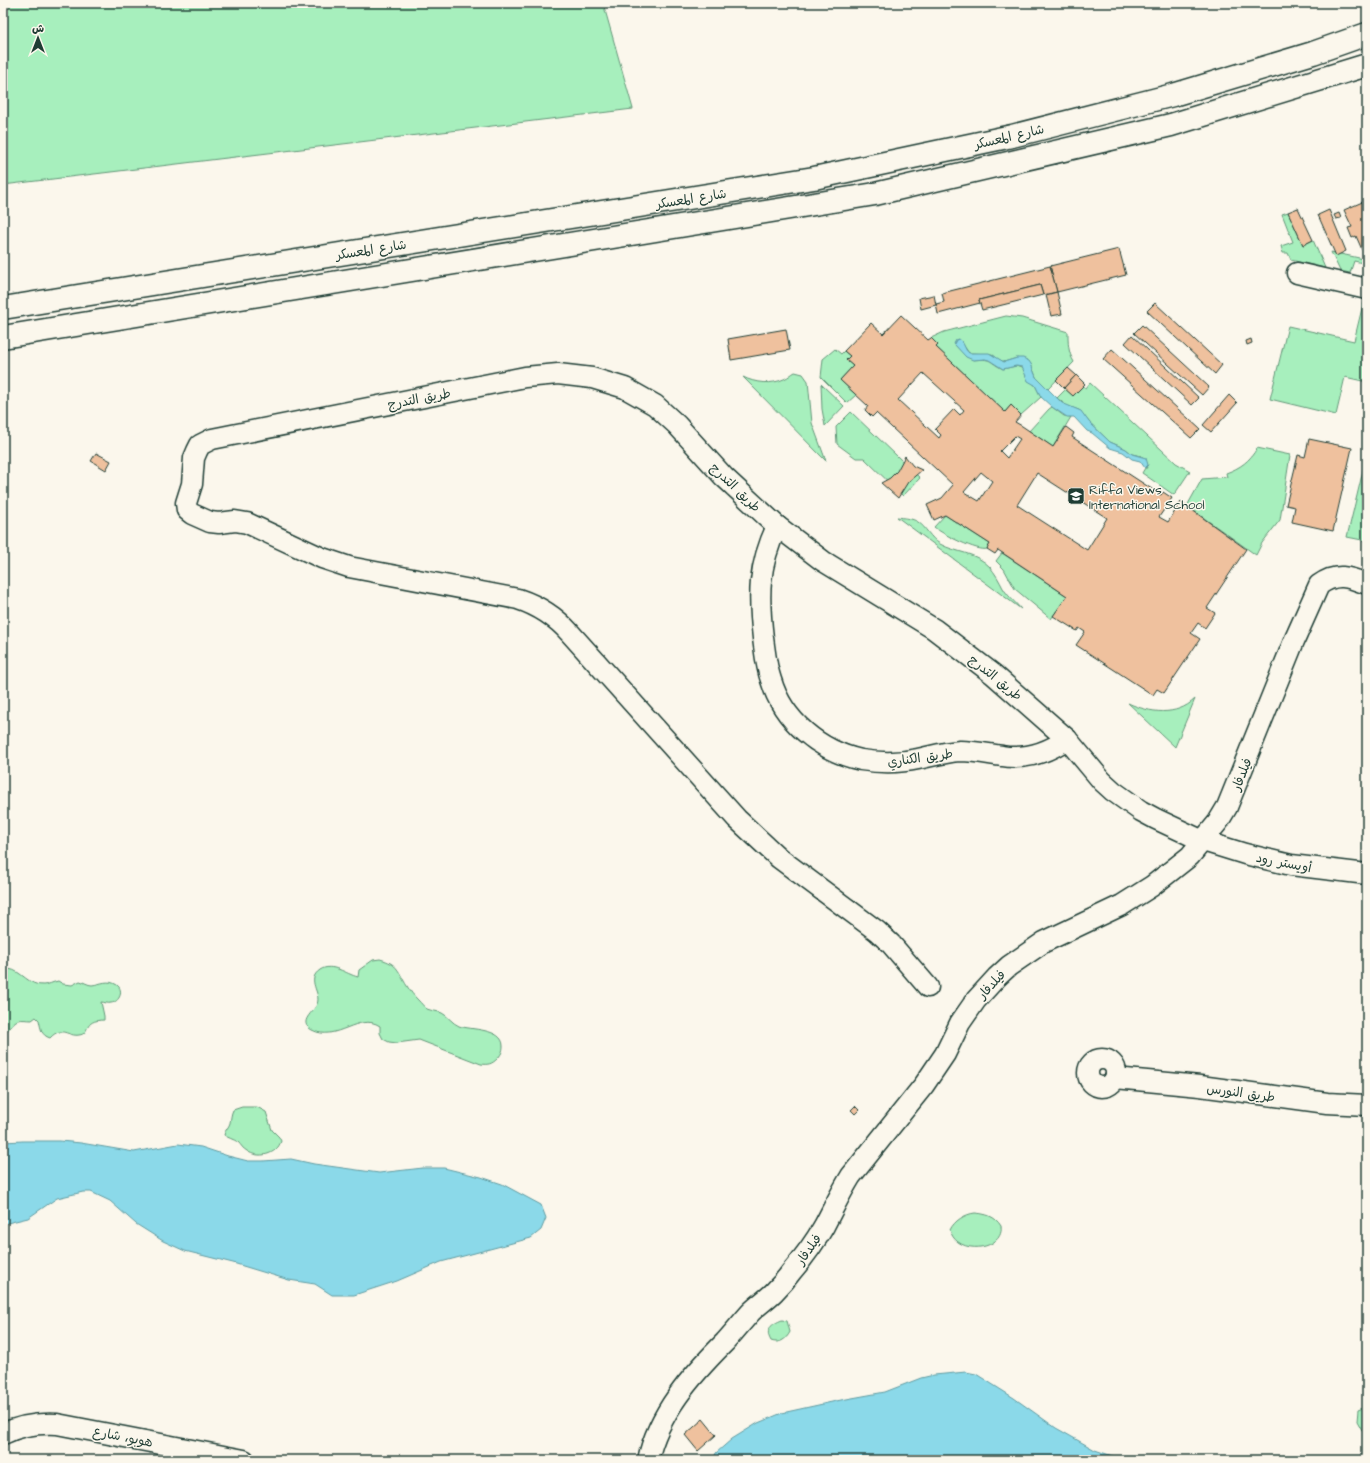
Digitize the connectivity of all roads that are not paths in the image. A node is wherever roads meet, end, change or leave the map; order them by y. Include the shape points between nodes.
1 (1367, 34) edge
2 (1367, 65) edge
3 (1297, 273) dead end
4 (1367, 289) edge
5 (3, 308) edge
6 (3, 337) edge
7 (777, 526) junction
8 (1367, 584) edge
9 (1067, 738) junction
10 (1203, 841) junction
11 (1367, 874) edge
12 (928, 987) dead end
13 (1115, 1078) dead end
14 (1367, 1105) edge
15 (3, 1434) edge
16 (166, 1452) edge
17 (244, 1460) edge
18 (648, 1460) edge

1 - 5 main road, شارع المعسكر via 1173,95 1012,136 814,178
2 - 6 main road, شارع المعسكر via 1172,125 875,194
3 - 4 street
7 - 9 street, طريق التدرج via 823,561 934,629 1004,682
7 - 9 street, طريق الكناري via 765,556 760,584 760,612 767,668 775,692 788,715 814,739 846,756 868,761 904,762 960,751 1028,756 1048,750
7 - 12 street, طريق التدرج via 724,477 677,425 655,405 620,386 575,375 525,377 205,442 200,445 194,458 192,484 186,503 187,510 192,514 214,523 235,521 247,524 322,558 349,567 518,599 554,617 737,819 779,858 877,931
8 - 10 street, فيلدفار via 1342,576 1333,577 1319,585 1228,807
9 - 10 street, طريق التدرج via 1102,781 1125,801
10 - 11 street, أويستر رود via 1291,865
10 - 18 street, فيلدفار via 1190,856 1152,886 1122,905 1044,942 1009,966 986,988 960,1023 945,1054 924,1085 851,1176 809,1250 774,1292 716,1349 680,1393 658,1431
13 - 14 street, طريق النورس via 1200,1086 1327,1103
15 - 16 street, هوبو، شارع via 40,1423 57,1424
16 - 17 street, هوبو، شارع

